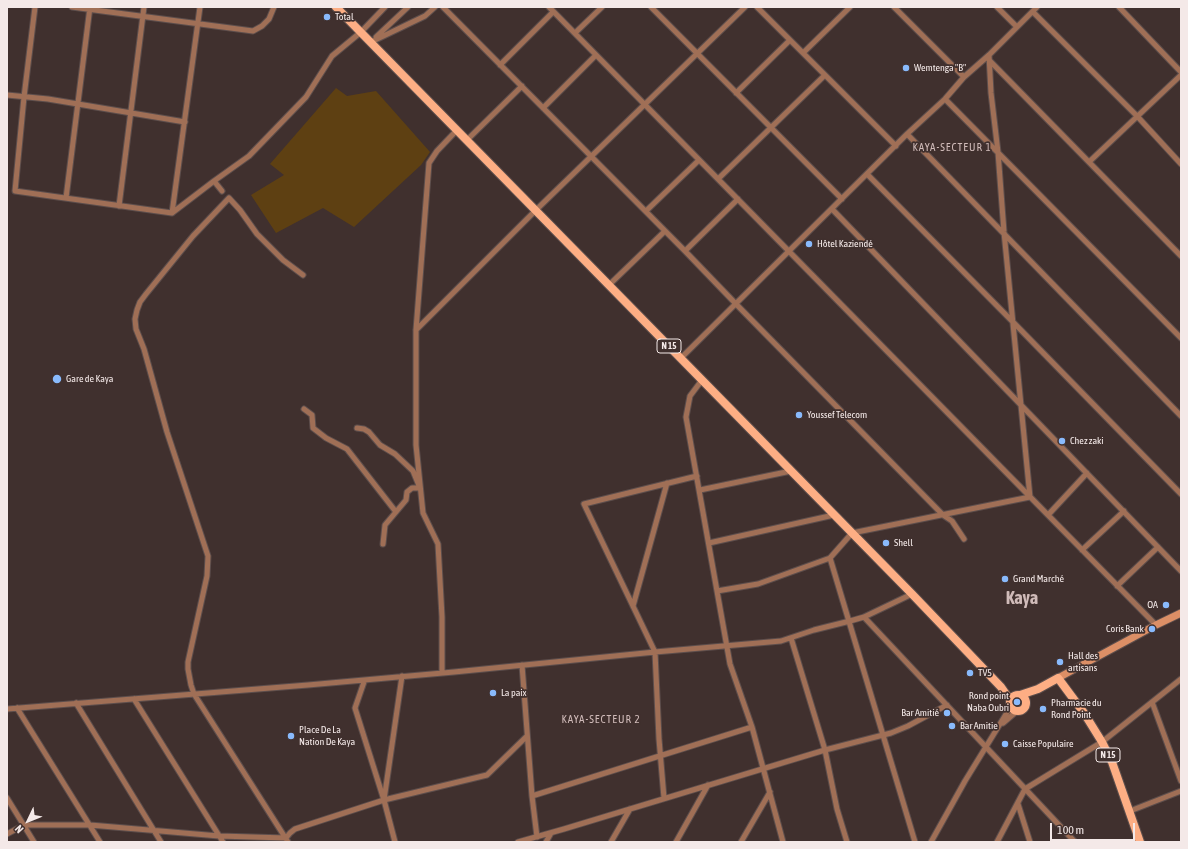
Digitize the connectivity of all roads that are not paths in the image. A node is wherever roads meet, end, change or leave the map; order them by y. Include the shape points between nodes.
1 (35, 7) edge
2 (72, 7) edge
3 (144, 7) edge
4 (200, 7) edge
5 (274, 7) edge
6 (336, 7) edge
7 (385, 7) edge
8 (408, 7) edge
9 (435, 7) edge
10 (443, 7) edge
11 (549, 7) edge
12 (602, 7) edge
13 (651, 7) edge
14 (745, 7) edge
15 (757, 7) edge
16 (850, 7) edge
17 (894, 7) edge
18 (997, 7) edge
19 (1037, 7) edge
20 (1119, 7) edge
21 (90, 8) edge
22 (553, 12) junction
23 (1033, 12) junction
24 (143, 17) junction
25 (198, 24) junction
26 (1017, 27) junction
27 (362, 32) junction
28 (575, 34) junction
29 (790, 40) junction
30 (372, 42) junction
31 (803, 53) junction
32 (697, 54) junction
33 (596, 55) junction
34 (989, 57) junction
35 (500, 65) junction
36 (1181, 74) edge
37 (825, 75) junction
38 (964, 77) junction
39 (522, 86) junction
40 (736, 93) junction
41 (7, 95) edge
42 (24, 97) junction
43 (945, 99) junction
44 (78, 104) junction
45 (645, 105) junction
46 (543, 108) junction
47 (131, 113) junction
48 (1137, 116) junction
49 (184, 122) junction
50 (771, 127) junction
51 (457, 130) junction
52 (907, 134) junction
53 (467, 140) junction
54 (896, 146) junction
55 (998, 152) junction
56 (591, 156) junction
57 (699, 160) junction
58 (1089, 162) junction
59 (1181, 164) edge
60 (867, 174) junction
61 (718, 179) junction
62 (214, 181) junction
63 (222, 191) dead end
64 (66, 198) junction
65 (738, 199) junction
66 (842, 199) junction
67 (119, 206) junction
68 (832, 209) junction
69 (536, 210) junction
70 (646, 211) junction
71 (172, 213) junction
72 (665, 231) junction
73 (1004, 232) junction
74 (685, 251) junction
75 (789, 252) junction
76 (1181, 256) edge
77 (303, 275) dead end
78 (609, 285) junction
79 (736, 304) junction
80 (1013, 322) junction
81 (416, 330) junction
82 (1181, 338) edge
83 (681, 358) junction
84 (702, 380) junction
85 (1022, 406) junction
86 (304, 408) dead end
87 (1181, 416) edge
88 (357, 428) dead end
89 (791, 471) junction
90 (1087, 473) junction
91 (697, 476) junction
92 (667, 483) junction
93 (420, 488) junction
94 (700, 490) junction
95 (1181, 494) edge
96 (1030, 497) junction
97 (1124, 511) junction
98 (396, 512) junction
99 (834, 515) junction
100 (943, 515) junction
101 (1048, 515) junction
102 (852, 533) junction
103 (964, 538) dead end
104 (709, 543) junction
105 (383, 544) dead end
106 (1158, 547) junction
107 (1082, 550) junction
108 (830, 558) junction
109 (1181, 571) edge
110 (1118, 586) junction
111 (717, 591) junction
112 (912, 594) junction
113 (633, 606) junction
114 (1181, 613) edge
115 (864, 616) junction
116 (850, 621) junction
117 (1156, 625) junction
118 (791, 638) junction
119 (727, 646) junction
120 (655, 652) junction
121 (522, 665) junction
122 (442, 673) junction
123 (402, 676) junction
124 (1058, 678) junction
125 (1181, 679) edge
126 (364, 682) dead end
127 (1038, 689) junction
128 (194, 694) junction
129 (134, 699) junction
130 (1015, 701) junction
131 (1027, 702) junction
132 (1152, 702) junction
133 (76, 704) junction
134 (947, 705) junction
135 (17, 708) junction
136 (7, 709) edge
137 (752, 727) junction
138 (884, 735) junction
139 (527, 736) junction
140 (1102, 742) junction
141 (985, 747) junction
142 (825, 750) junction
143 (661, 756) junction
144 (763, 768) junction
145 (1181, 781) edge
146 (708, 785) junction
147 (1026, 789) junction
148 (1181, 791) edge
149 (770, 792) junction
150 (532, 796) junction
151 (7, 798) edge
152 (664, 798) junction
153 (384, 800) junction
154 (1018, 804) junction
155 (630, 809) junction
156 (1130, 811) junction
157 (24, 824) junction
158 (90, 826) junction
159 (154, 831) junction
160 (551, 833) junction
161 (7, 834) edge
162 (219, 836) junction
163 (538, 837) junction
164 (287, 840) edge
165 (34, 842) edge
166 (100, 842) edge
167 (161, 842) edge
168 (223, 842) edge
169 (395, 842) edge
170 (518, 842) edge
171 (546, 842) edge
172 (611, 842) edge
173 (676, 842) edge
174 (741, 842) edge
175 (783, 842) edge
176 (847, 842) edge
177 (915, 842) edge
178 (931, 842) edge
179 (997, 842) edge
180 (1030, 842) edge
181 (1074, 842) edge
182 (1140, 842) edge

1 - 42 street
2 - 21 street
3 - 24 street
4 - 25 street
5 - 25 street via 269,19 253,31
6 - 27 main road, N 15
7 - 27 street
8 - 30 street
9 - 30 street via 425,16
10 - 35 street
11 - 22 street
12 - 28 street
13 - 32 street
14 - 32 street
15 - 29 street
16 - 31 street
17 - 38 street
18 - 26 street
19 - 23 street
20 - 36 street
21 - 24 street
21 - 44 street
22 - 28 street
22 - 35 street
23 - 26 street
23 - 48 street
24 - 25 street
24 - 47 street
25 - 49 street
26 - 34 street
27 - 30 main road, N 15
27 - 62 street via 332,56 306,97 257,148
28 - 33 street
29 - 31 street
29 - 40 street
30 - 51 main road, N 15
31 - 37 street
32 - 40 street
32 - 45 street
33 - 45 street
33 - 46 street
34 - 38 street
34 - 55 street
34 - 58 street
35 - 39 street
36 - 48 street
37 - 50 street
37 - 54 street
38 - 43 street
39 - 46 street
39 - 53 street
40 - 50 street
41 - 42 street
42 - 44 street
42 - 64 street via 15,191
43 - 52 street
43 - 55 street
44 - 47 street
44 - 64 street
45 - 56 street
45 - 57 street
46 - 56 street
47 - 49 street
47 - 67 street
48 - 58 street
48 - 59 street
49 - 71 street
50 - 61 street
50 - 66 street
51 - 53 main road, N 15
51 - 81 street via 429,162
52 - 54 street
52 - 73 street
53 - 69 main road, N 15
54 - 60 street
55 - 73 street
55 - 82 street
56 - 69 street
56 - 70 street
57 - 61 street
57 - 70 street
58 - 76 street
60 - 66 street
60 - 80 street
61 - 65 street
62 - 63 street
62 - 71 street
64 - 67 street
65 - 74 street
65 - 75 street
66 - 68 street
67 - 71 street
68 - 75 street
68 - 85 street
69 - 78 main road, N 15
69 - 81 street
70 - 72 street
72 - 74 street
72 - 78 street
73 - 80 street
73 - 87 street
74 - 79 street
75 - 79 street
75 - 96 street
77 - 128 street via 256,234 229,198 193,236 146,294 137,310 136,329 208,556 207,576 188,662
78 - 83 main road, N 15
79 - 83 street
79 - 100 street
80 - 85 street
80 - 95 street
81 - 93 street via 416,445
83 - 84 main road, N 15
84 - 89 main road, N 15
84 - 91 street via 690,396 686,417
85 - 90 street
85 - 96 street
86 - 98 street via 312,415 313,428 347,449
88 - 93 street via 369,432 380,445 395,454 413,471
89 - 94 street
89 - 99 main road, N 15
90 - 97 street
90 - 101 street
91 - 92 street
91 - 94 street
92 - 113 street
92 - 113 street via 584,504
93 - 98 street via 412,488
93 - 122 street via 423,513 438,544
94 - 104 street
96 - 100 street
96 - 101 street
97 - 106 street
97 - 107 street
98 - 105 street via 385,525
99 - 102 main road, N 15
99 - 104 street
100 - 102 street
100 - 103 street via 952,521
101 - 107 street
102 - 108 street
102 - 112 main road, N 15
104 - 111 street
106 - 109 street
106 - 110 street
107 - 110 street
108 - 111 street via 758,584
108 - 116 street
110 - 117 street
111 - 119 street
112 - 115 street
112 - 130 main road, N 15
113 - 120 street
114 - 117 main road
115 - 116 street
115 - 134 street
116 - 118 street
116 - 138 street
117 - 124 main road
118 - 119 street
118 - 142 street
119 - 120 street
119 - 137 street via 730,664
120 - 121 street
120 - 143 street
121 - 122 street
121 - 139 street
122 - 123 street
123 - 128 street
123 - 153 street
124 - 127 main road
124 - 140 main road, N 15
125 - 132 street
126 - 153 street via 355,708
127 - 130 main road
127 - 131 main road
128 - 129 street
128 - 164 street
129 - 133 street
129 - 162 street
130 - 131 main road, N 15 via 1023,696
130 - 131 main road via 1021,711
130 - 141 street
132 - 140 street
132 - 145 street
133 - 135 street
133 - 159 street
134 - 138 street via 908,726
134 - 141 street
135 - 136 street
135 - 158 street
137 - 143 street
137 - 144 street
138 - 142 street
138 - 177 street
139 - 150 street
139 - 153 street via 487,775
140 - 147 street
140 - 156 main road, N 15
141 - 147 street
141 - 178 street
142 - 144 street
142 - 176 street via 837,809
143 - 150 street
143 - 152 street
144 - 146 street
144 - 149 street
146 - 152 street
146 - 173 street
147 - 154 street
147 - 181 street
148 - 156 street
149 - 174 street
149 - 175 street
150 - 163 street
151 - 157 street
152 - 155 street
153 - 164 street via 295,829
153 - 169 street
154 - 179 street
154 - 180 street
155 - 160 street
155 - 172 street
156 - 182 main road, N 15
157 - 158 street
157 - 161 street
157 - 165 street
158 - 159 street
158 - 166 street
159 - 162 street
159 - 167 street
160 - 163 street
160 - 171 street
162 - 164 street
162 - 168 street
163 - 170 street

